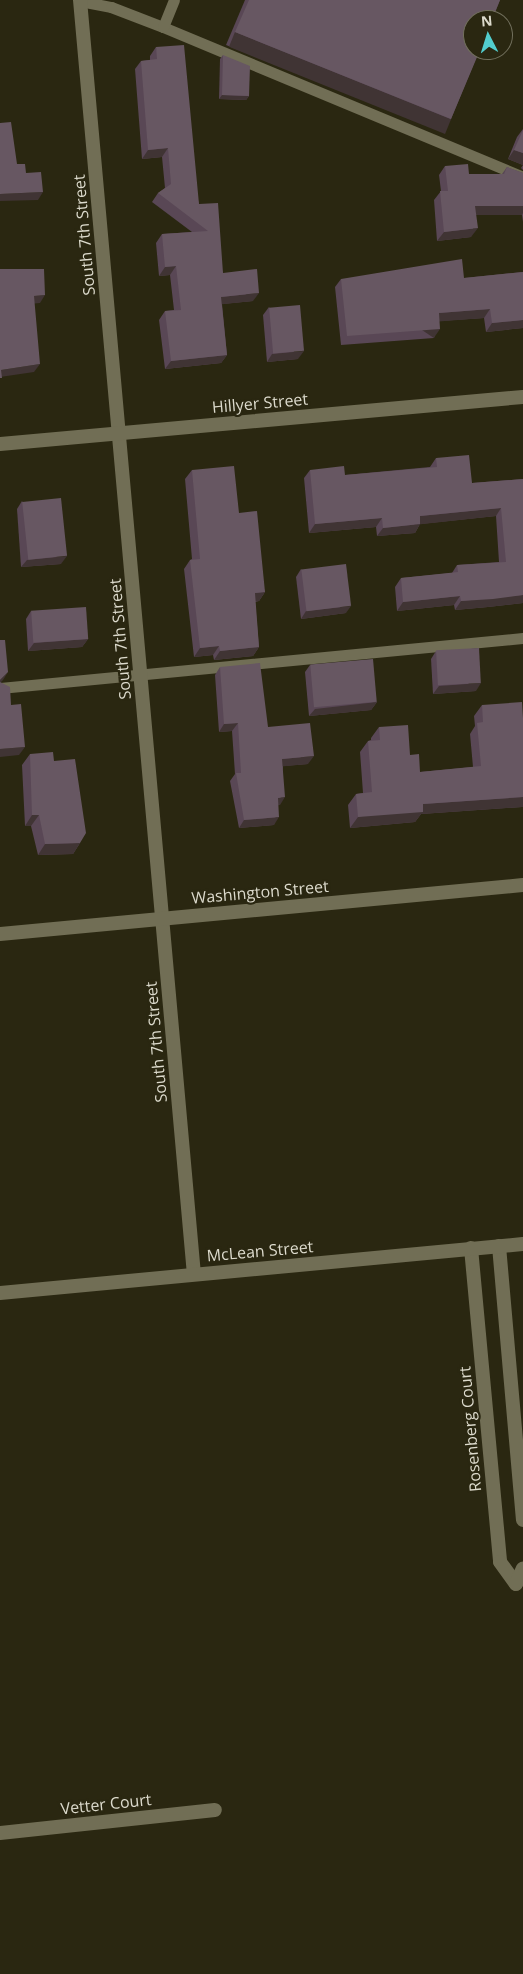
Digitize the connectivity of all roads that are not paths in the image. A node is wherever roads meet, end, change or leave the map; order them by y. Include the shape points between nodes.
1 (80, 0) edge
2 (174, 0) edge
3 (163, 27) junction
4 (523, 177) edge
5 (523, 397) edge
6 (119, 433) junction
7 (0, 444) edge
8 (523, 638) edge
9 (140, 675) junction
10 (0, 688) edge
11 (523, 885) edge
12 (162, 918) junction
13 (0, 934) edge
14 (523, 1244) edge
15 (499, 1246) junction
16 (470, 1248) junction
17 (194, 1274) junction
18 (0, 1293) edge
19 (523, 1520) edge
20 (523, 1568) edge
21 (215, 1810) dead end
22 (0, 1833) edge

1 - 3 lane via 111,7
1 - 6 street, South 7th Street
2 - 3 lane
3 - 4 lane
5 - 6 street, Hillyer Street
6 - 7 street, Hillyer Street
6 - 9 street, South 7th Street
8 - 9 lane
9 - 10 lane
9 - 12 street, South 7th Street
11 - 12 street, Washington Street
12 - 13 street, Washington Street
12 - 17 street, South 7th Street
14 - 15 street, McLean Street
15 - 16 street, McLean Street
15 - 19 street
16 - 17 street, McLean Street
16 - 20 street, Rosenberg Court via 500,1562 516,1584
17 - 18 street, McLean Street
21 - 22 street, Vetter Court

